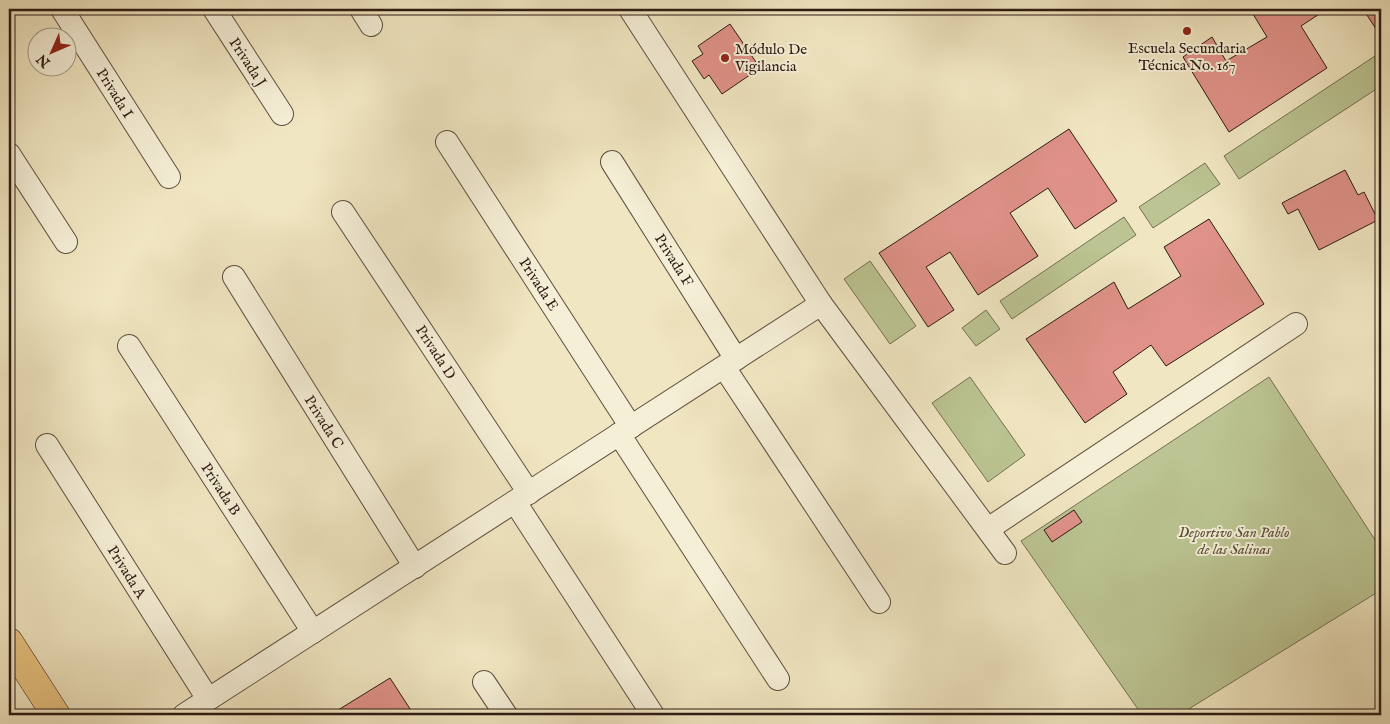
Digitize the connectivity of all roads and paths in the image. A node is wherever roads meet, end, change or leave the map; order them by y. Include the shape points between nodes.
1 (62, 9) edge
2 (214, 9) edge
3 (630, 9) edge
4 (282, 114) dead end
5 (447, 142) dead end
6 (9, 154) edge
7 (612, 162) dead end
8 (169, 177) dead end
9 (343, 212) dead end
10 (66, 242) dead end
11 (234, 277) dead end
12 (821, 304) junction
13 (1296, 324) dead end
14 (129, 346) dead end
15 (730, 363) junction
16 (625, 430) junction
17 (47, 445) dead end
18 (522, 497) junction
19 (988, 529) junction
20 (1005, 552) dead end
21 (414, 567) junction
22 (879, 602) dead end
23 (313, 632) junction
24 (12, 654) edge
25 (778, 679) dead end
26 (484, 682) dead end
27 (208, 700) junction
28 (56, 715) edge
29 (184, 715) edge
30 (506, 715) edge
31 (653, 715) edge

1 - 8 street, Privada I
2 - 4 street, Privada J
3 - 12 street
5 - 16 street, Privada E
6 - 10 street
7 - 15 street, Privada F
9 - 18 street, Privada D
11 - 21 street, Privada C
12 - 15 street
12 - 19 street
13 - 19 street
14 - 23 street, Privada B
15 - 16 street
15 - 22 street, Privada F
16 - 18 street
16 - 25 street, Privada E
17 - 27 street, Privada A
18 - 21 street
18 - 31 street, Privada D
19 - 20 street
21 - 23 street
23 - 27 street
24 - 28 main road
26 - 30 street
27 - 29 street

